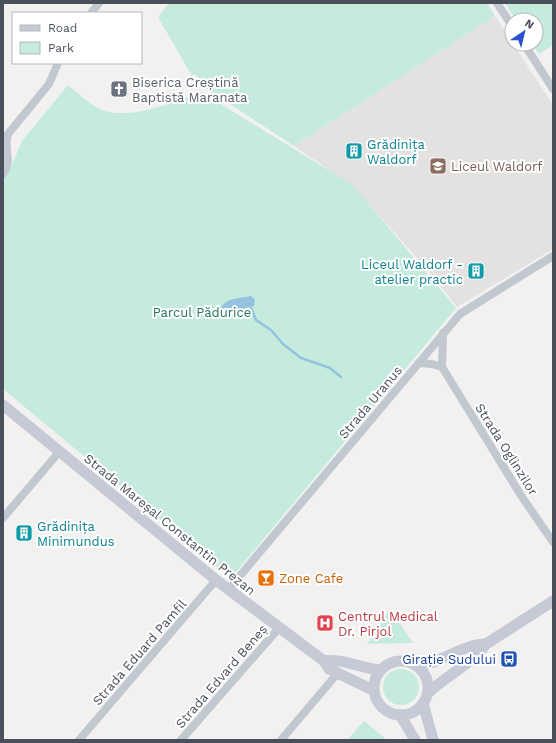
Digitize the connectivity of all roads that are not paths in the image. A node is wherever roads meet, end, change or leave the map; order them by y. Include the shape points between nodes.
1 (99, 3) edge
2 (497, 3) edge
3 (92, 12) edge
4 (504, 14) edge
5 (529, 52) edge
6 (58, 64) edge
7 (553, 89) edge
8 (3, 174) edge
9 (553, 256) edge
10 (443, 333) junction
11 (419, 363) junction
12 (442, 368) junction
13 (3, 405) edge
14 (59, 452) junction
15 (3, 518) edge
16 (553, 542) edge
17 (216, 580) junction
18 (228, 590) junction
19 (553, 601) edge
20 (279, 628) junction
21 (486, 644) junction
22 (324, 661) junction
23 (419, 667) junction
24 (380, 670) junction
25 (337, 674) junction
26 (374, 690) junction
27 (425, 699) junction
28 (400, 715) junction
29 (79, 740) edge
30 (181, 740) edge
31 (281, 740) edge
32 (415, 740) edge
33 (433, 740) edge

1 - 3 street
2 - 4 street
5 - 7 street
6 - 8 street via 49,84 8,134 8,164
9 - 10 street, Strada Uranus via 460,314
10 - 11 street, Strada Uranus
10 - 12 street
11 - 12 street
11 - 18 street, Strada Uranus
12 - 16 street, Strada Oglinzilor
13 - 14 main road, Strada Mareșal Constantin Prezan
14 - 15 street
14 - 17 main road, Strada Mareșal Constantin Prezan
17 - 18 main road, Strada Mareșal Constantin Prezan
17 - 29 street, Strada Eduard Pamfil
18 - 20 main road, Strada Mareșal Constantin Prezan
19 - 21 main road
20 - 22 main road, Strada Mareșal Constantin Prezan
20 - 30 street, Strada Edvard Beneș
21 - 23 main road via 477,644 430,665
21 - 27 main road via 480,653 438,683
22 - 24 main road via 335,659 355,666
22 - 25 main road, Strada Mareșal Constantin Prezan via 329,669
23 - 24 main road via 403,660 386,664
23 - 27 main road via 427,679
24 - 26 main road via 374,683
25 - 26 main road, Strada Mareșal Constantin Prezan
25 - 31 street
26 - 28 main road via 375,698 385,710
27 - 28 main road via 417,710
27 - 33 main road
28 - 32 main road

